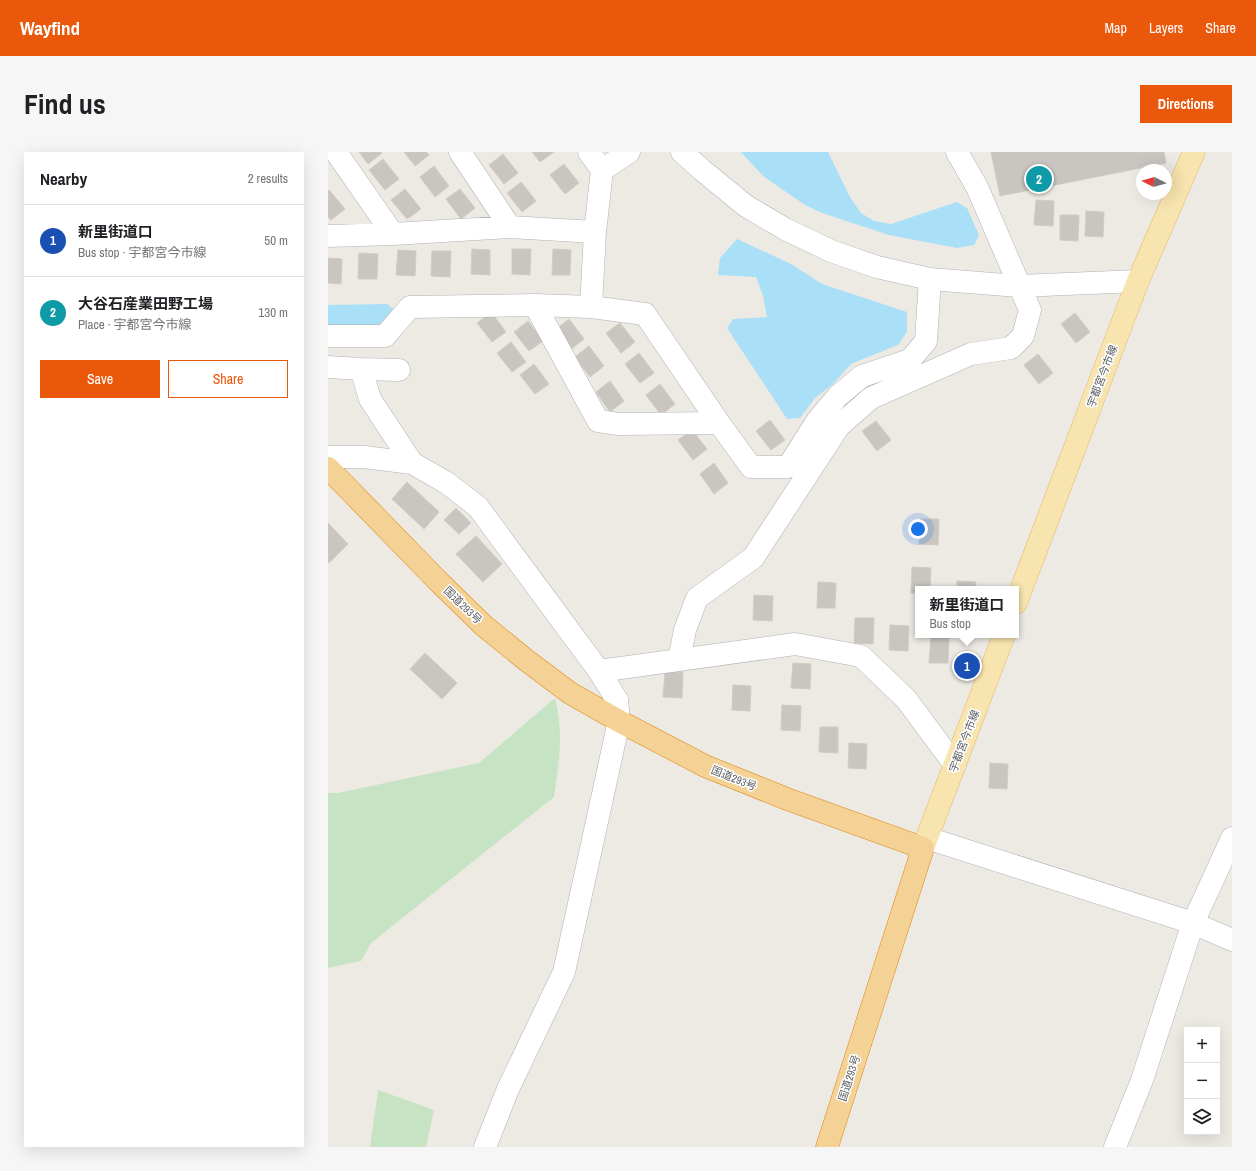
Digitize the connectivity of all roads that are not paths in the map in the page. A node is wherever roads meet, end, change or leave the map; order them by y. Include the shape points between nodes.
1 (336, 152) edge
2 (460, 152) edge
3 (589, 152) edge
4 (629, 152) edge
5 (682, 152) edge
6 (957, 152) edge
7 (1194, 152) edge
8 (602, 170) junction
9 (510, 227) junction
10 (595, 232) junction
11 (393, 234) junction
12 (328, 236) edge
13 (930, 279) junction
14 (1138, 281) junction
15 (1019, 286) junction
16 (535, 305) junction
17 (591, 307) junction
18 (328, 336) edge
19 (328, 366) edge
20 (361, 369) junction
21 (399, 370) dead end
22 (719, 423) junction
23 (328, 457) edge
24 (412, 463) junction
25 (328, 468) edge
26 (1019, 595) edge
27 (1003, 638) edge
28 (679, 660) junction
29 (599, 671) junction
30 (619, 721) junction
31 (955, 765) junction
32 (1232, 838) edge
33 (925, 843) junction
34 (1193, 923) junction
35 (1232, 940) edge
36 (485, 1147) edge
37 (827, 1147) edge
38 (1115, 1147) edge

1 - 11 street
2 - 9 street
3 - 8 street
4 - 8 street
5 - 13 street via 746,206 785,229 831,251 877,267
6 - 15 street via 977,187
7 - 14 main road, 宇都宮今市線
8 - 10 street
9 - 10 street
9 - 11 street
10 - 17 street
11 - 12 street
13 - 15 street
13 - 22 street via 926,341 910,360 862,376 838,396 817,421 788,467 751,467
14 - 15 street
14 - 26 main road, 宇都宮今市線
15 - 28 street via 1030,310 1022,336 1010,348 971,354 872,398 839,426 753,558 697,598 685,630
16 - 17 street
16 - 18 street via 410,307 385,336
16 - 22 street via 598,421 619,424
17 - 22 street via 645,314
19 - 20 street
20 - 21 street
20 - 24 street via 370,399
23 - 24 street via 364,457
24 - 29 street via 447,483 478,507
25 - 30 highway, 国道293号 via 483,625 570,694
27 - 31 main road, 宇都宮今市線
28 - 29 street
28 - 31 street via 795,644 861,656 906,699
29 - 30 street via 617,700
30 - 33 highway, 国道293号 via 705,766 787,799
30 - 36 street via 564,972 508,1089
31 - 33 main road, 宇都宮今市線
32 - 34 street
33 - 34 street
33 - 37 highway, 国道293号
34 - 35 street
34 - 38 street via 1142,1080

